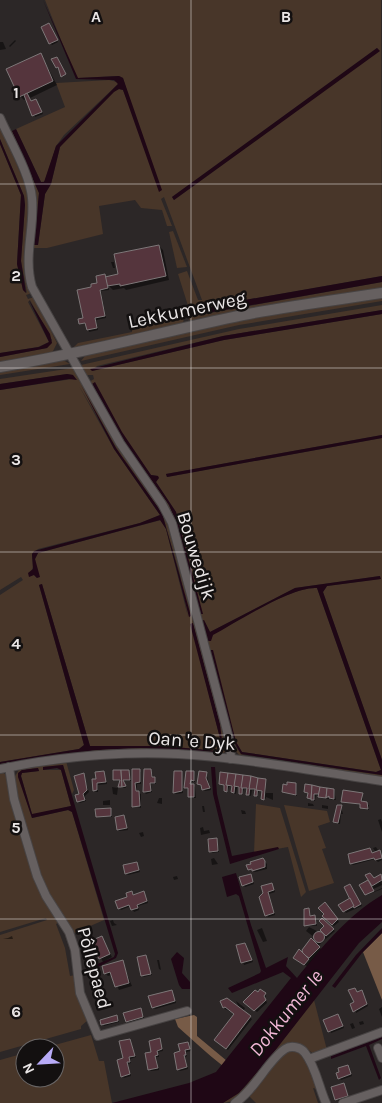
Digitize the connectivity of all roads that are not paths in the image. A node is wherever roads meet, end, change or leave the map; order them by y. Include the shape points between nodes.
1 (0, 118) edge
2 (382, 293) edge
3 (70, 354) junction
4 (0, 367) edge
5 (231, 759) junction
6 (9, 767) junction
7 (0, 769) edge
8 (382, 781) edge
9 (187, 1011) dead end
10 (382, 1032) edge
11 (378, 1048) dead end
12 (382, 1058) edge
13 (309, 1059) junction
14 (382, 1090) edge
15 (235, 1103) edge
16 (326, 1103) edge
17 (343, 1103) edge

1 - 3 street, Bouwedijk via 31,190 30,278 38,300
2 - 3 main road, Lekkumerweg via 245,315
3 - 4 main road, Lekkumerweg
3 - 5 street, Bouwedijk via 120,443 172,523 225,723
5 - 6 street, Oan 'e Dyk via 177,754 113,754
5 - 8 street, Oan 'e Dyk
6 - 7 street, Oan 'e Dyk
6 - 9 street, Pôllepaed via 14,799 37,876 71,937 80,993 98,1036
10 - 13 street
11 - 12 street
13 - 15 street via 303,1050 290,1047
13 - 16 street
14 - 17 street

